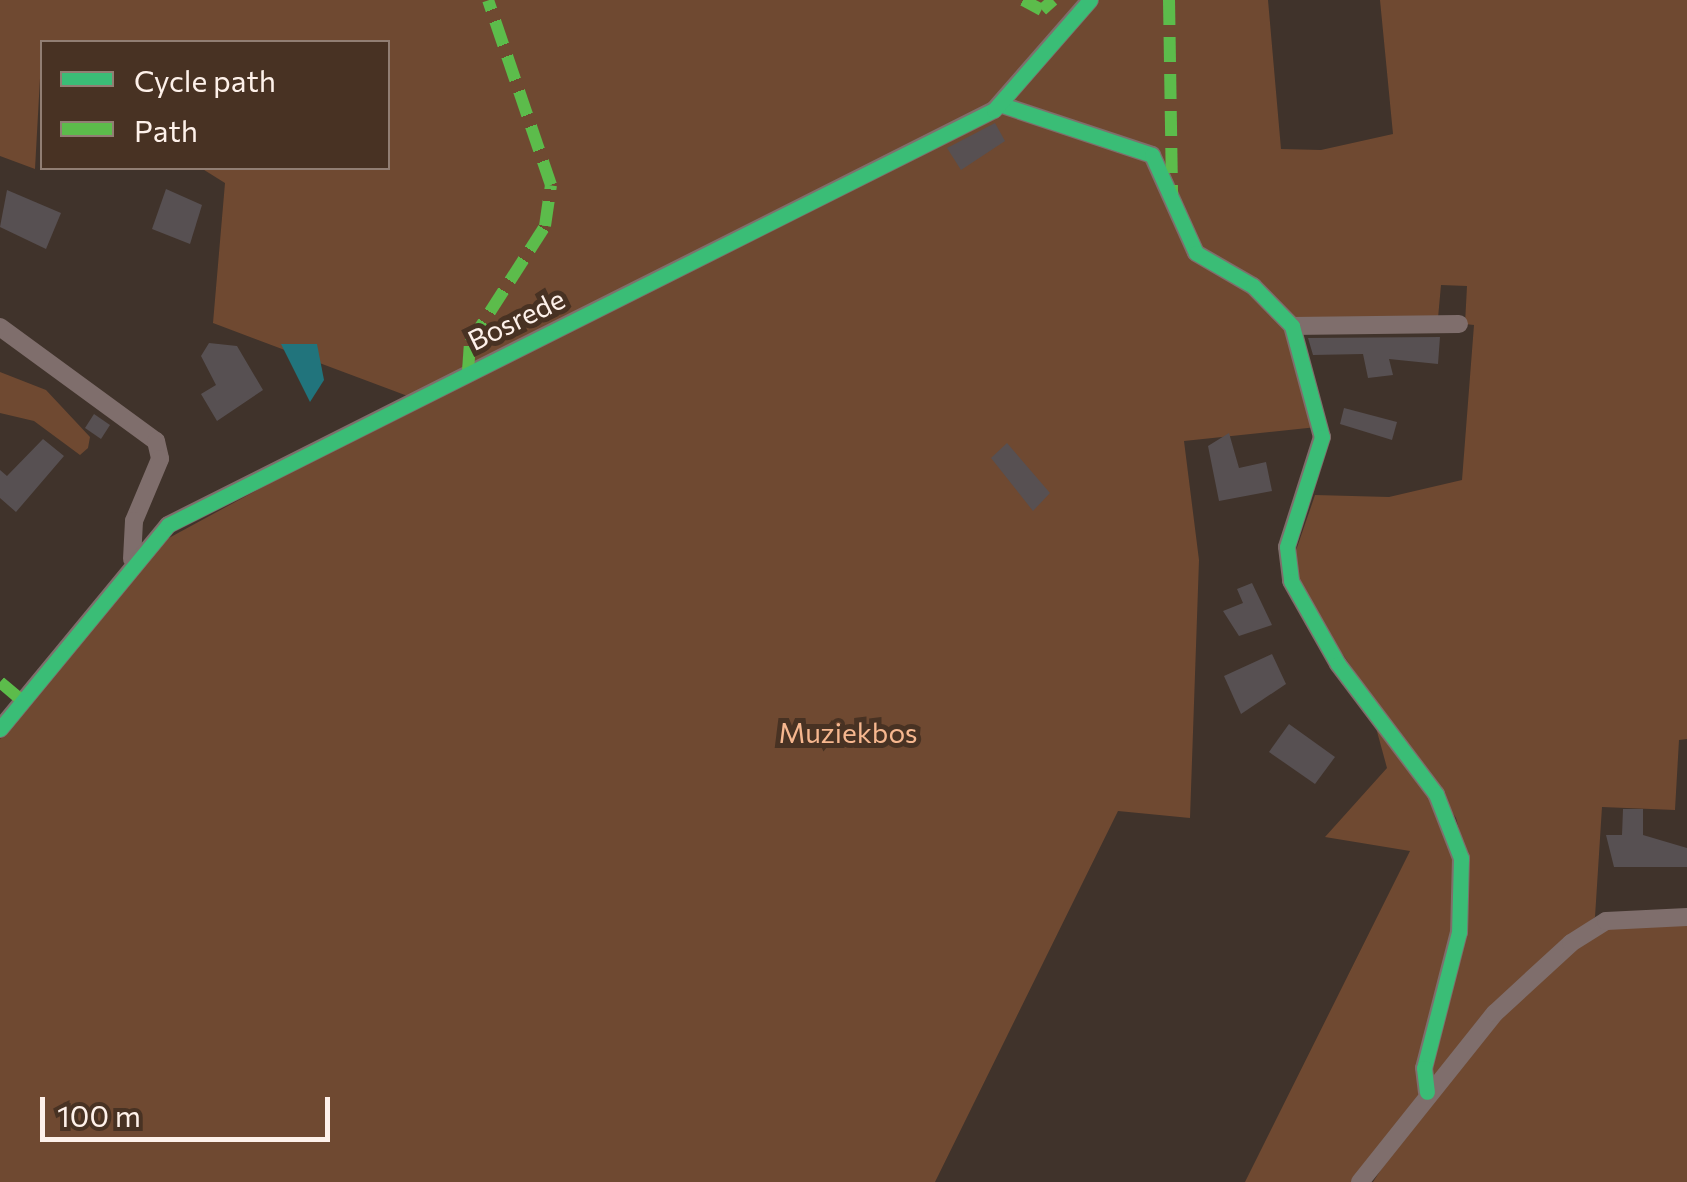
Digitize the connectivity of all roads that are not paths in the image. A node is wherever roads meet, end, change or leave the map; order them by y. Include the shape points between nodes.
1 (1090, 0) edge
2 (1002, 105) junction
3 (1459, 324) dead end
4 (1292, 326) junction
5 (0, 327) edge
6 (132, 559) junction
7 (0, 730) edge
8 (1687, 916) edge
9 (1427, 1092) junction
10 (1360, 1182) edge

1 - 2 street, Bosrede
2 - 4 street via 1152,155 1196,253 1253,286
2 - 6 street, Bosrede via 206,504
3 - 4 street
4 - 9 street via 1322,437 1288,547 1291,580 1338,664 1436,794 1461,858 1459,932 1424,1068
5 - 6 street via 156,440 160,459 134,521
6 - 7 street, Bosrede
8 - 9 street via 1606,922 1571,943
9 - 10 street

